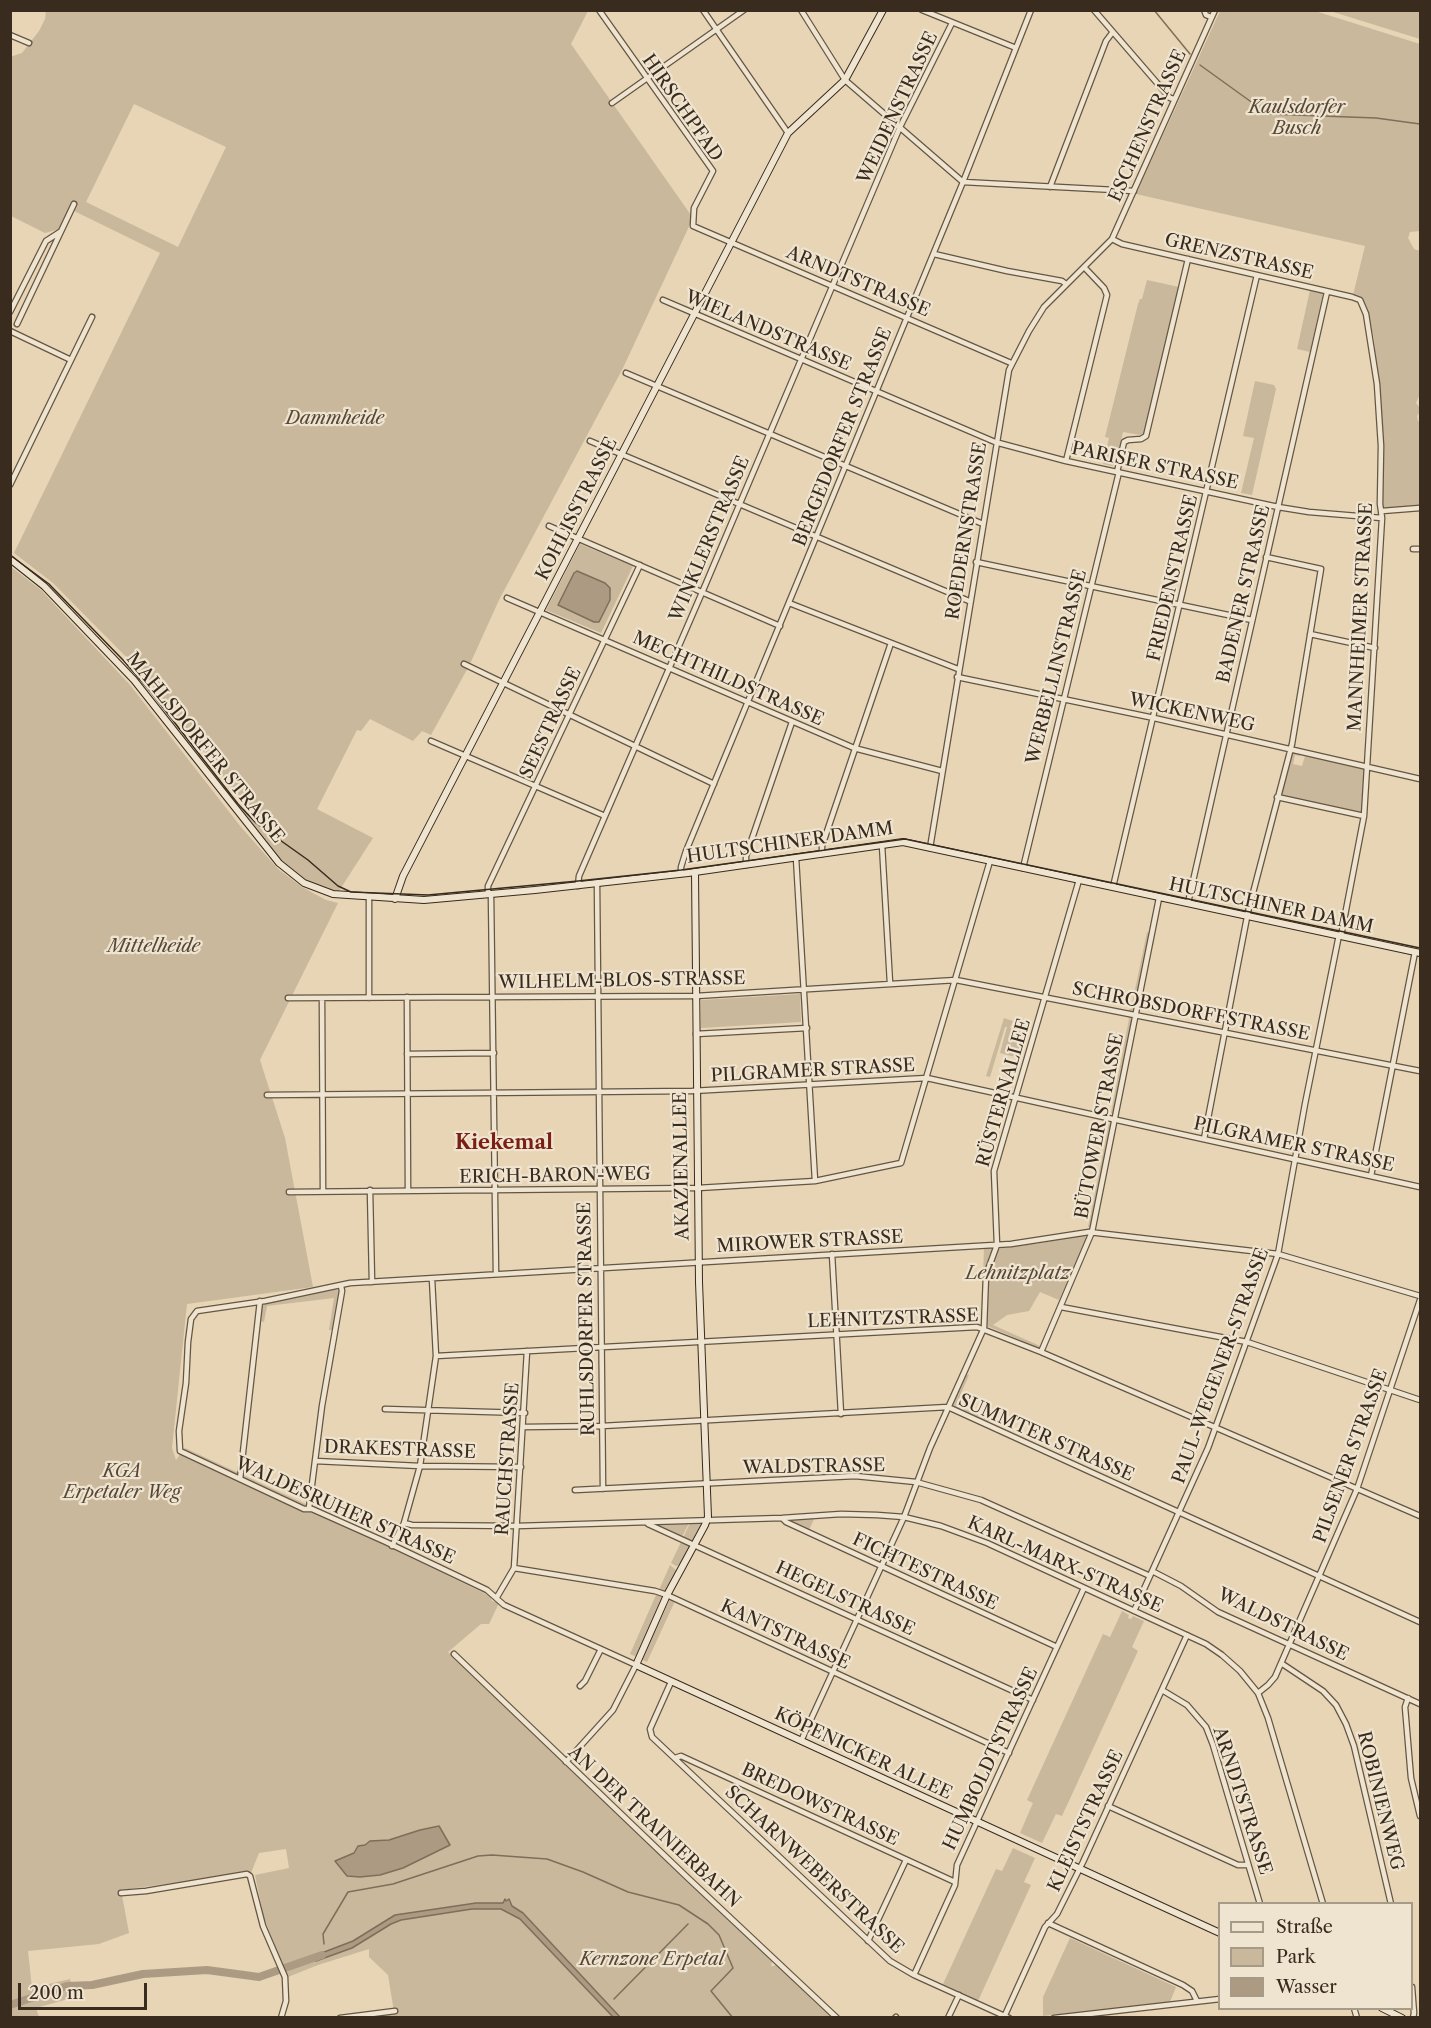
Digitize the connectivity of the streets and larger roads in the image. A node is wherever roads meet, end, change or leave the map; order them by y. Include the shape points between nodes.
1 (599, 10) edge
2 (703, 10) edge
3 (744, 10) edge
4 (801, 10) edge
5 (883, 10) edge
6 (922, 10) edge
7 (1031, 10) edge
8 (1094, 10) edge
9 (1204, 10) edge
10 (1215, 10) edge
11 (1212, 17) junction
12 (952, 23) junction
13 (716, 30) junction
14 (1112, 33) junction
15 (10, 35) edge
16 (29, 43) dead end
17 (1016, 48) junction
18 (646, 79) junction
19 (845, 80) junction
20 (1174, 99) junction
21 (612, 103) dead end
22 (900, 127) junction
23 (788, 133) junction
24 (963, 182) junction
25 (1050, 187) junction
26 (1134, 191) junction
27 (74, 204) dead end
28 (868, 204) joint
29 (693, 226) joint
30 (62, 231) junction
31 (1112, 239) junction
32 (731, 242) junction
33 (1102, 251) joint
34 (934, 254) junction
35 (1188, 259) junction
36 (1084, 267) junction
37 (1257, 275) junction
38 (1066, 284) junction
39 (833, 286) junction
40 (1327, 292) junction
41 (663, 300) dead end
42 (1360, 300) joint
43 (10, 312) edge
44 (695, 314) junction
45 (92, 317) dead end
46 (907, 318) junction
47 (17, 324) dead end
48 (10, 331) edge
49 (801, 359) junction
50 (71, 360) junction
51 (1011, 363) junction
52 (626, 373) dead end
53 (657, 386) junction
54 (877, 392) junction
55 (770, 434) junction
56 (590, 441) dead end
57 (995, 442) junction
58 (622, 455) junction
59 (1066, 461) junction
60 (846, 466) junction
61 (1118, 472) junction
62 (10, 485) edge
63 (1207, 491) junction
64 (740, 506) junction
65 (1278, 507) junction
66 (1420, 508) edge
67 (1382, 511) junction
68 (1382, 518) junction
69 (983, 524) junction
70 (549, 526) dead end
71 (579, 538) junction
72 (816, 538) junction
73 (1413, 549) dead end
74 (1420, 549) edge
75 (1266, 557) junction
76 (10, 559) edge
77 (976, 562) junction
78 (640, 565) junction
79 (1091, 586) junction
80 (702, 592) junction
81 (507, 598) dead end
82 (969, 602) junction
83 (789, 603) junction
84 (1180, 605) junction
85 (540, 612) junction
86 (1252, 620) junction
87 (780, 626) junction
88 (1310, 634) junction
89 (605, 640) junction
90 (891, 643) junction
91 (1375, 648) junction
92 (464, 664) dead end
93 (669, 668) junction
94 (958, 669) junction
95 (957, 677) junction
96 (503, 683) junction
97 (1064, 700) junction
98 (748, 702) junction
99 (569, 715) junction
100 (1154, 718) junction
101 (792, 722) junction
102 (1226, 735) junction
103 (431, 741) dead end
104 (636, 746) junction
105 (854, 748) junction
106 (1290, 749) junction
107 (466, 756) junction
108 (1368, 766) junction
109 (942, 771) junction
110 (1420, 779) edge
111 (714, 784) junction
112 (536, 786) junction
113 (1277, 797) junction
114 (605, 816) junction
115 (1364, 816) junction
116 (882, 845) junction
117 (930, 848) junction
118 (822, 854) junction
119 (796, 858) junction
120 (990, 861) junction
121 (746, 865) junction
122 (1023, 868) junction
123 (695, 872) junction
124 (681, 874) junction
125 (1079, 880) junction
126 (597, 884) junction
127 (578, 886) junction
128 (1113, 887) junction
129 (333, 894) joint
130 (490, 894) junction
131 (369, 897) junction
132 (1159, 898) junction
133 (395, 899) junction
134 (1188, 903) junction
135 (1248, 916) junction
136 (1340, 936) junction
137 (1418, 952) edge
138 (956, 980) junction
139 (890, 983) junction
140 (804, 989) junction
141 (598, 996) junction
142 (696, 996) junction
143 (406, 997) junction
144 (493, 997) junction
145 (1045, 997) junction
146 (288, 998) dead end
147 (322, 998) junction
148 (369, 998) junction
149 (1136, 1015) junction
150 (807, 1028) junction
151 (1225, 1033) junction
152 (696, 1034) junction
153 (1316, 1050) junction
154 (494, 1053) junction
155 (407, 1054) junction
156 (1392, 1065) junction
157 (1420, 1071) edge
158 (927, 1078) junction
159 (810, 1084) junction
160 (696, 1091) junction
161 (599, 1093) junction
162 (323, 1094) junction
163 (494, 1094) junction
164 (267, 1095) dead end
165 (407, 1095) junction
166 (1016, 1098) junction
167 (1115, 1119) junction
168 (1204, 1139) junction
169 (1295, 1158) junction
170 (1371, 1176) junction
171 (815, 1180) junction
172 (1420, 1187) edge
173 (600, 1188) junction
174 (698, 1188) junction
175 (370, 1190) junction
176 (494, 1190) junction
177 (323, 1191) junction
178 (408, 1191) junction
179 (289, 1192) dead end
180 (1092, 1232) junction
181 (997, 1245) junction
182 (832, 1254) junction
183 (1278, 1254) junction
184 (698, 1263) junction
185 (601, 1268) junction
186 (496, 1274) junction
187 (432, 1279) junction
188 (372, 1282) junction
189 (341, 1286) junction
190 (1420, 1298) edge
191 (260, 1301) junction
192 (1061, 1307) junction
193 (984, 1328) junction
194 (836, 1334) junction
195 (700, 1341) junction
196 (1247, 1342) junction
197 (601, 1347) junction
198 (527, 1351) junction
199 (1041, 1352) junction
200 (436, 1356) junction
201 (1391, 1390) junction
202 (1420, 1400) edge
203 (948, 1407) junction
204 (385, 1409) dead end
205 (428, 1411) junction
206 (525, 1413) junction
207 (841, 1414) junction
208 (703, 1421) junction
209 (524, 1426) junction
210 (602, 1426) junction
211 (1215, 1428) junction
212 (180, 1451) joint
213 (315, 1461) junction
214 (420, 1466) junction
215 (521, 1467) junction
216 (240, 1479) junction
217 (916, 1482) junction
218 (706, 1484) junction
219 (603, 1489) junction
220 (1357, 1489) junction
221 (575, 1490) dead end
222 (309, 1508) junction
223 (1179, 1512) junction
224 (1420, 1516) edge
225 (904, 1517) junction
226 (782, 1518) junction
227 (707, 1521) junction
228 (404, 1523) junction
229 (646, 1523) junction
230 (517, 1526) junction
231 (694, 1544) junction
232 (392, 1546) junction
233 (881, 1566) junction
234 (514, 1568) junction
235 (1151, 1574) junction
236 (1320, 1576) junction
237 (1084, 1588) junction
238 (667, 1595) junction
239 (497, 1597) junction
240 (1134, 1611) junction
241 (857, 1620) junction
242 (1420, 1622) edge
243 (1187, 1635) junction
244 (1290, 1645) junction
245 (1057, 1647) junction
246 (601, 1649) junction
247 (454, 1654) dead end
248 (1281, 1663) junction
249 (636, 1665) junction
250 (832, 1672) junction
251 (671, 1682) junction
252 (580, 1686) dead end
253 (1162, 1690) junction
254 (1258, 1693) junction
255 (1408, 1698) junction
256 (1033, 1700) junction
257 (1420, 1704) edge
258 (801, 1741) junction
259 (1009, 1753) junction
260 (675, 1758) junction
261 (566, 1762) junction
262 (1108, 1806) junction
263 (1420, 1816) edge
264 (977, 1822) junction
265 (906, 1860) junction
266 (1248, 1865) junction
267 (1079, 1869) junction
268 (955, 1881) junction
269 (121, 1893) dead end
270 (1259, 1902) edge
271 (1322, 1902) edge
272 (1391, 1902) edge
273 (1048, 1923) junction
274 (1218, 1933) edge
275 (868, 1941) junction
276 (914, 1975) junction
277 (959, 1995) junction
278 (1218, 1999) edge
279 (1413, 2000) edge
280 (1197, 2001) junction
281 (1386, 2010) edge
282 (395, 2011) dead end
283 (1007, 2017) edge
284 (281, 2018) edge
285 (340, 2018) edge
286 (837, 2018) edge
287 (948, 2018) edge
288 (1054, 2018) edge
289 (1401, 2018) edge
290 (1413, 2018) edge

1 - 18 street, HIRSCHPFAD
2 - 13 street
3 - 13 street
4 - 19 street
5 - 19 street, KOHLISSTRASSE
6 - 12 street
7 - 17 street, BERGEDORFER STRASSE
8 - 14 street
9 - 11 street
10 - 11 street, ESCHENSTRASSE
11 - 20 street, ESCHENSTRASSE
12 - 17 street
12 - 22 street, WEIDENSTRASSE
13 - 18 street
13 - 23 street
14 - 20 street
14 - 25 street
15 - 16 street
17 - 24 street, BERGEDORFER STRASSE
18 - 21 street
18 - 29 street, HIRSCHPFAD via 713,171 694,208
19 - 22 street
19 - 23 street, KOHLISSTRASSE
20 - 26 street, ESCHENSTRASSE
22 - 24 street
22 - 28 street, WEIDENSTRASSE
23 - 32 street, KOHLISSTRASSE
24 - 25 street
24 - 34 street, BERGEDORFER STRASSE
25 - 26 street
26 - 31 street, ESCHENSTRASSE
27 - 30 street
28 - 39 street, WINKLERSTRASSE
29 - 32 street, ARNDTSTRASSE
30 - 43 street via 46,241
30 - 47 street
31 - 33 street, ESCHENSTRASSE
31 - 35 street, GRENZSTRASSE
32 - 39 street, ARNDTSTRASSE
32 - 44 street, KOHLISSTRASSE
33 - 36 street, ROEDERNSTRASSE
34 - 38 street
34 - 46 street, BERGEDORFER STRASSE
35 - 37 street, GRENZSTRASSE
35 - 61 street, WERBELLINSTRASSE via 1146,436 1124,442
36 - 38 street, ROEDERNSTRASSE
36 - 59 street via 1107,295
37 - 40 street, GRENZSTRASSE
37 - 63 street, FRIEDENSTRASSE
38 - 51 street, ROEDERNSTRASSE via 1036,317
39 - 46 street, ARNDTSTRASSE
39 - 49 street, WINKLERSTRASSE
40 - 42 street, GRENZSTRASSE
40 - 65 street, BADENER STRASSE
41 - 44 street, WIELANDSTRASSE
42 - 67 street, MANNHEIMER STRASSE via 1375,364
44 - 49 street, WIELANDSTRASSE
44 - 53 street, KOHLISSTRASSE
45 - 50 street
46 - 51 street, ARNDTSTRASSE
46 - 54 street, BERGEDORFER STRASSE
48 - 50 street
49 - 54 street, WIELANDSTRASSE
49 - 55 street, WINKLERSTRASSE
50 - 62 street
51 - 57 street, ROEDERNSTRASSE
52 - 53 street
53 - 55 street
53 - 58 street, KOHLISSTRASSE
54 - 57 street, WIELANDSTRASSE
54 - 60 street, BERGEDORFER STRASSE
55 - 60 street
55 - 64 street, WINKLERSTRASSE
56 - 58 street
57 - 59 street, PARISER STRASSE
57 - 69 street, ROEDERNSTRASSE
58 - 64 street
58 - 71 street, KOHLISSTRASSE
59 - 61 street, PARISER STRASSE
60 - 69 street
60 - 72 street, BERGEDORFER STRASSE
61 - 63 street, PARISER STRASSE
61 - 79 street, WERBELLINSTRASSE
63 - 65 street, PARISER STRASSE
63 - 84 street, FRIEDENSTRASSE
64 - 72 street
64 - 80 street, WINKLERSTRASSE
65 - 68 street, PARISER STRASSE
65 - 75 street, BADENER STRASSE
66 - 67 street
67 - 68 street, MANNHEIMER STRASSE
68 - 91 street, MANNHEIMER STRASSE
69 - 77 street, ROEDERNSTRASSE
70 - 71 street
71 - 78 street
71 - 85 street, KOHLISSTRASSE
72 - 82 street
72 - 83 street, BERGEDORFER STRASSE
73 - 74 street
75 - 86 street, BADENER STRASSE
75 - 88 street via 1321,569
76 - 129 street, MAHLSDORFER STRASSE via 44,586 134,680 279,863 304,882
77 - 79 street
77 - 82 street, ROEDERNSTRASSE
78 - 80 street
78 - 89 street, SEESTRASSE
79 - 84 street
79 - 97 street, WERBELLINSTRASSE
80 - 87 street
80 - 93 street, WINKLERSTRASSE
81 - 85 street, MECHTHILDSTRASSE
82 - 94 street, ROEDERNSTRASSE
83 - 87 street, BERGEDORFER STRASSE
83 - 90 street
84 - 86 street
84 - 100 street, FRIEDENSTRASSE
85 - 89 street, MECHTHILDSTRASSE
85 - 96 street, KOHLISSTRASSE
86 - 102 street, BADENER STRASSE
87 - 98 street, BERGEDORFER STRASSE
88 - 91 street
88 - 106 street
89 - 93 street, MECHTHILDSTRASSE
89 - 99 street, SEESTRASSE
90 - 94 street
90 - 105 street
91 - 108 street, MANNHEIMER STRASSE
92 - 96 street
93 - 98 street, MECHTHILDSTRASSE
93 - 104 street, WINKLERSTRASSE
94 - 95 street, ROEDERNSTRASSE
95 - 97 street, WICKENWEG
95 - 109 street, ROEDERNSTRASSE
96 - 99 street
96 - 107 street, KOHLISSTRASSE
97 - 100 street, WICKENWEG
97 - 122 street, WERBELLINSTRASSE
98 - 101 street, MECHTHILDSTRASSE
98 - 111 street, BERGEDORFER STRASSE
99 - 104 street
99 - 112 street, SEESTRASSE
100 - 102 street, WICKENWEG
100 - 128 street, FRIEDENSTRASSE
101 - 105 street, MECHTHILDSTRASSE
101 - 121 street
102 - 106 street, WICKENWEG
102 - 134 street, BADENER STRASSE
103 - 107 street
104 - 111 street
104 - 114 street, WINKLERSTRASSE
105 - 109 street, MECHTHILDSTRASSE
105 - 118 street
106 - 108 street, WICKENWEG
106 - 113 street
107 - 112 street
107 - 133 street, KOHLISSTRASSE via 403,876
108 - 110 street, WICKENWEG
108 - 115 street, MANNHEIMER STRASSE
109 - 117 street, ROEDERNSTRASSE
111 - 124 street, BERGEDORFER STRASSE
112 - 114 street
112 - 130 street, SEESTRASSE via 488,886
113 - 115 street
113 - 135 street
114 - 127 street, WINKLERSTRASSE
115 - 136 street, MANNHEIMER STRASSE
116 - 117 street, HULTSCHINER DAMM via 903,842
116 - 118 street, HULTSCHINER DAMM
116 - 139 street
117 - 120 street, HULTSCHINER DAMM
118 - 119 street, HULTSCHINER DAMM
119 - 121 street, HULTSCHINER DAMM
119 - 140 street
120 - 122 street, HULTSCHINER DAMM
120 - 138 street, ERICH-BARON-WEG
121 - 123 street, HULTSCHINER DAMM
122 - 125 street, HULTSCHINER DAMM
123 - 124 street, HULTSCHINER DAMM
123 - 142 street, AKAZIENALLEE
124 - 126 street, HULTSCHINER DAMM
125 - 128 street, HULTSCHINER DAMM
125 - 145 street, RÜSTERNALLEE
126 - 127 street, HULTSCHINER DAMM
126 - 141 street, RUHLSDORFER STRASSE
127 - 130 street, HULTSCHINER DAMM
128 - 132 street, HULTSCHINER DAMM
129 - 131 street, HULTSCHINER DAMM
130 - 133 street, HULTSCHINER DAMM
130 - 144 street, SEESTRASSE
131 - 133 street, HULTSCHINER DAMM
131 - 148 street
132 - 134 street, HULTSCHINER DAMM
132 - 149 street, BÜTOWER STRASSE
134 - 135 street, HULTSCHINER DAMM
135 - 136 street, HULTSCHINER DAMM
135 - 151 street
136 - 137 street, HULTSCHINER DAMM
136 - 153 street, PAUL-WEGENER-STRASSE
137 - 156 street
138 - 139 street, WILHELM-BLOS-STRASSE
138 - 145 street, SCHROBSDORFFSTRASSE
138 - 158 street, ERICH-BARON-WEG
139 - 140 street, WILHELM-BLOS-STRASSE
140 - 142 street, WILHELM-BLOS-STRASSE
140 - 150 street
141 - 142 street, WILHELM-BLOS-STRASSE
141 - 144 street, WILHELM-BLOS-STRASSE
141 - 161 street, RUHLSDORFER STRASSE
142 - 152 street, AKAZIENALLEE
143 - 144 street, WILHELM-BLOS-STRASSE
143 - 148 street, WILHELM-BLOS-STRASSE
143 - 155 street
144 - 154 street, SEESTRASSE
145 - 149 street, SCHROBSDORFFSTRASSE
145 - 166 street, RÜSTERNALLEE
146 - 147 street, WILHELM-BLOS-STRASSE
147 - 148 street, WILHELM-BLOS-STRASSE
147 - 162 street
149 - 151 street, SCHROBSDORFFSTRASSE
149 - 167 street, BÜTOWER STRASSE
150 - 152 street
150 - 159 street
151 - 153 street, SCHROBSDORFFSTRASSE
151 - 168 street
152 - 160 street, AKAZIENALLEE
153 - 156 street, SCHROBSDORFFSTRASSE
153 - 169 street, PAUL-WEGENER-STRASSE
154 - 155 street
154 - 163 street, SEESTRASSE
155 - 165 street
156 - 157 street, SCHROBSDORFFSTRASSE
156 - 170 street
158 - 159 street, PILGRAMER STRASSE
158 - 166 street, PILGRAMER STRASSE
158 - 171 street, ERICH-BARON-WEG via 901,1162
159 - 160 street, PILGRAMER STRASSE
159 - 171 street
160 - 161 street, PILGRAMER STRASSE
160 - 174 street, AKAZIENALLEE
161 - 163 street, PILGRAMER STRASSE
161 - 173 street, RUHLSDORFER STRASSE
162 - 164 street, PILGRAMER STRASSE
162 - 165 street, PILGRAMER STRASSE
162 - 177 street
163 - 165 street, PILGRAMER STRASSE
163 - 176 street, SEESTRASSE
165 - 178 street
166 - 167 street, PILGRAMER STRASSE
166 - 181 street, RÜSTERNALLEE via 994,1171
167 - 168 street, PILGRAMER STRASSE
167 - 180 street, BÜTOWER STRASSE
168 - 169 street, PILGRAMER STRASSE
169 - 170 street, PILGRAMER STRASSE
169 - 183 street, PAUL-WEGENER-STRASSE
170 - 172 street, PILGRAMER STRASSE
171 - 174 street, ERICH-BARON-WEG
173 - 174 street, ERICH-BARON-WEG
173 - 176 street, ERICH-BARON-WEG
173 - 185 street, RUHLSDORFER STRASSE
174 - 184 street, AKAZIENALLEE
175 - 177 street, ERICH-BARON-WEG
175 - 178 street, ERICH-BARON-WEG
175 - 188 street
176 - 178 street, ERICH-BARON-WEG
176 - 186 street, SEESTRASSE
177 - 179 street, ERICH-BARON-WEG
180 - 181 street, MIROWER STRASSE
180 - 183 street, MIROWER STRASSE
180 - 192 street, BÜTOWER STRASSE
181 - 182 street, MIROWER STRASSE
181 - 193 street, RÜSTERNALLEE via 986,1275
182 - 184 street, MIROWER STRASSE
182 - 194 street
183 - 190 street, MIROWER STRASSE
183 - 196 street, PAUL-WEGENER-STRASSE
184 - 185 street, MIROWER STRASSE
184 - 195 street, AKAZIENALLEE
185 - 186 street, MIROWER STRASSE
185 - 197 street, RUHLSDORFER STRASSE
186 - 187 street, MIROWER STRASSE
187 - 188 street, MIROWER STRASSE
187 - 200 street
188 - 189 street, MIROWER STRASSE
189 - 191 street, MIROWER STRASSE
189 - 213 street
190 - 201 street, PILSENER STRASSE
191 - 212 street, MIROWER STRASSE via 196,1311 191,1319
191 - 216 street
192 - 196 street
192 - 199 street, BÜTOWER STRASSE
193 - 194 street, LEHNITZSTRASSE
193 - 199 street, LEHNITZSTRASSE
193 - 203 street, RÜSTERNALLEE
194 - 195 street, LEHNITZSTRASSE
194 - 207 street
195 - 197 street, LEHNITZSTRASSE
195 - 208 street, AKAZIENALLEE
196 - 201 street
196 - 211 street, PAUL-WEGENER-STRASSE
197 - 198 street, LEHNITZSTRASSE
197 - 210 street, RUHLSDORFER STRASSE
198 - 200 street, LEHNITZSTRASSE
198 - 206 street, RAUCHSTRASSE
199 - 211 street, LEHNITZSTRASSE
200 - 205 street
201 - 202 street
201 - 220 street, PILSENER STRASSE
203 - 207 street, SUMMTER STRASSE
203 - 217 street, RÜSTERNALLEE
203 - 223 street, SUMMTER STRASSE
204 - 205 street
205 - 206 street
205 - 214 street
206 - 209 street, RAUCHSTRASSE
207 - 208 street, SUMMTER STRASSE
208 - 210 street, SUMMTER STRASSE
208 - 218 street, AKAZIENALLEE
209 - 210 street, SUMMTER STRASSE
209 - 215 street, RAUCHSTRASSE
210 - 219 street, RUHLSDORFER STRASSE
211 - 220 street, LEHNITZSTRASSE
211 - 223 street, PAUL-WEGENER-STRASSE
212 - 216 street, WALDESRUHER STRASSE
213 - 214 street, DRAKESTRASSE
213 - 222 street
214 - 215 street, DRAKESTRASSE
214 - 228 street
215 - 230 street, RAUCHSTRASSE
216 - 222 street, WALDESRUHER STRASSE
217 - 218 street, WALDSTRASSE via 855,1476
217 - 225 street, RÜSTERNALLEE
217 - 235 street, WALDSTRASSE via 989,1503
218 - 219 street, WALDSTRASSE
218 - 227 street, AKAZIENALLEE
219 - 221 street, WALDSTRASSE
220 - 224 street, LEHNITZSTRASSE
220 - 236 street, PILSENER STRASSE
222 - 232 street, WALDESRUHER STRASSE
223 - 235 street, PAUL-WEGENER-STRASSE
223 - 236 street, SUMMTER STRASSE
225 - 226 street, KARL-MARX-STRASSE via 841,1514
225 - 233 street, RÜSTERNALLEE
225 - 237 street, KARL-MARX-STRASSE via 976,1538
226 - 227 street, KARL-MARX-STRASSE
226 - 233 street, FICHTESTRASSE
227 - 229 street, KARL-MARX-STRASSE
227 - 231 street
228 - 230 street, KARL-MARX-STRASSE
228 - 232 street
229 - 230 street, KARL-MARX-STRASSE
229 - 231 street, HEGELSTRASSE
230 - 234 street, RAUCHSTRASSE
231 - 238 street
231 - 241 street, HEGELSTRASSE
232 - 239 street, WALDESRUHER STRASSE
233 - 241 street, RÜSTERNALLEE
233 - 245 street, FICHTESTRASSE
234 - 238 street, KANTSTRASSE
234 - 239 street, RAUCHSTRASSE
235 - 240 street, PAUL-WEGENER-STRASSE
235 - 244 street, WALDSTRASSE via 1180,1586 1218,1612
236 - 242 street, SUMMTER STRASSE
236 - 244 street, PILSENER STRASSE
237 - 240 street, KARL-MARX-STRASSE
237 - 245 street, HUMBOLDTSTRASSE
238 - 249 street
238 - 250 street, KANTSTRASSE
239 - 246 street, KÖPENICKER ALLEE via 504,1605
240 - 243 street, KARL-MARX-STRASSE
241 - 250 street, RÜSTERNALLEE
241 - 256 street, HEGELSTRASSE
243 - 253 street, KLEISTSTRASSE
243 - 254 street, KARL-MARX-STRASSE via 1222,1655
244 - 248 street, PILSENER STRASSE
244 - 255 street, WALDSTRASSE
245 - 256 street, HUMBOLDTSTRASSE
246 - 249 street, KÖPENICKER ALLEE
246 - 252 street
247 - 261 street, AN DER TRAINIERBAHN
248 - 254 street, PILSENER STRASSE via 1268,1685
248 - 272 street, ROBINIENWEG via 1323,1691 1346,1724
249 - 251 street, KÖPENICKER ALLEE
249 - 261 street via 613,1710
250 - 258 street, RÜSTERNALLEE
250 - 259 street, KANTSTRASSE
251 - 258 street, KÖPENICKER ALLEE
251 - 260 street, SCHARNWEBERSTRASSE via 649,1732
253 - 262 street, KLEISTSTRASSE
253 - 266 street, ARNDTSTRASSE via 1187,1705 1206,1728
254 - 271 street, KARL-MARX-STRASSE
255 - 257 street, WALDSTRASSE
255 - 263 street via 1405,1707 1411,1778
256 - 259 street, HUMBOLDTSTRASSE
258 - 264 street, KÖPENICKER ALLEE
259 - 264 street, HUMBOLDTSTRASSE
260 - 265 street, BREDOWSTRASSE via 681,1756
260 - 275 street, SCHARNWEBERSTRASSE
261 - 286 street, AN DER TRAINIERBAHN
262 - 266 street via 1238,1865
262 - 267 street, KLEISTSTRASSE
264 - 267 street, KÖPENICKER ALLEE
264 - 268 street, HUMBOLDTSTRASSE via 957,1865
265 - 268 street, BREDOWSTRASSE
265 - 275 street
266 - 270 street, ARNDTSTRASSE
267 - 273 street, KLEISTSTRASSE via 1057,1914
267 - 274 street, KÖPENICKER ALLEE
268 - 276 street, HUMBOLDTSTRASSE
269 - 284 street via 250,1876 263,1926 284,1976 287,1995
273 - 280 street via 1183,1985
273 - 283 street, KLEISTSTRASSE
275 - 276 street, SCHARNWEBERSTRASSE via 890,1961
276 - 277 street, SCHARNWEBERSTRASSE
277 - 283 street, SCHARNWEBERSTRASSE
277 - 287 street
278 - 280 street
279 - 290 street
280 - 288 street
281 - 289 street
282 - 285 street

